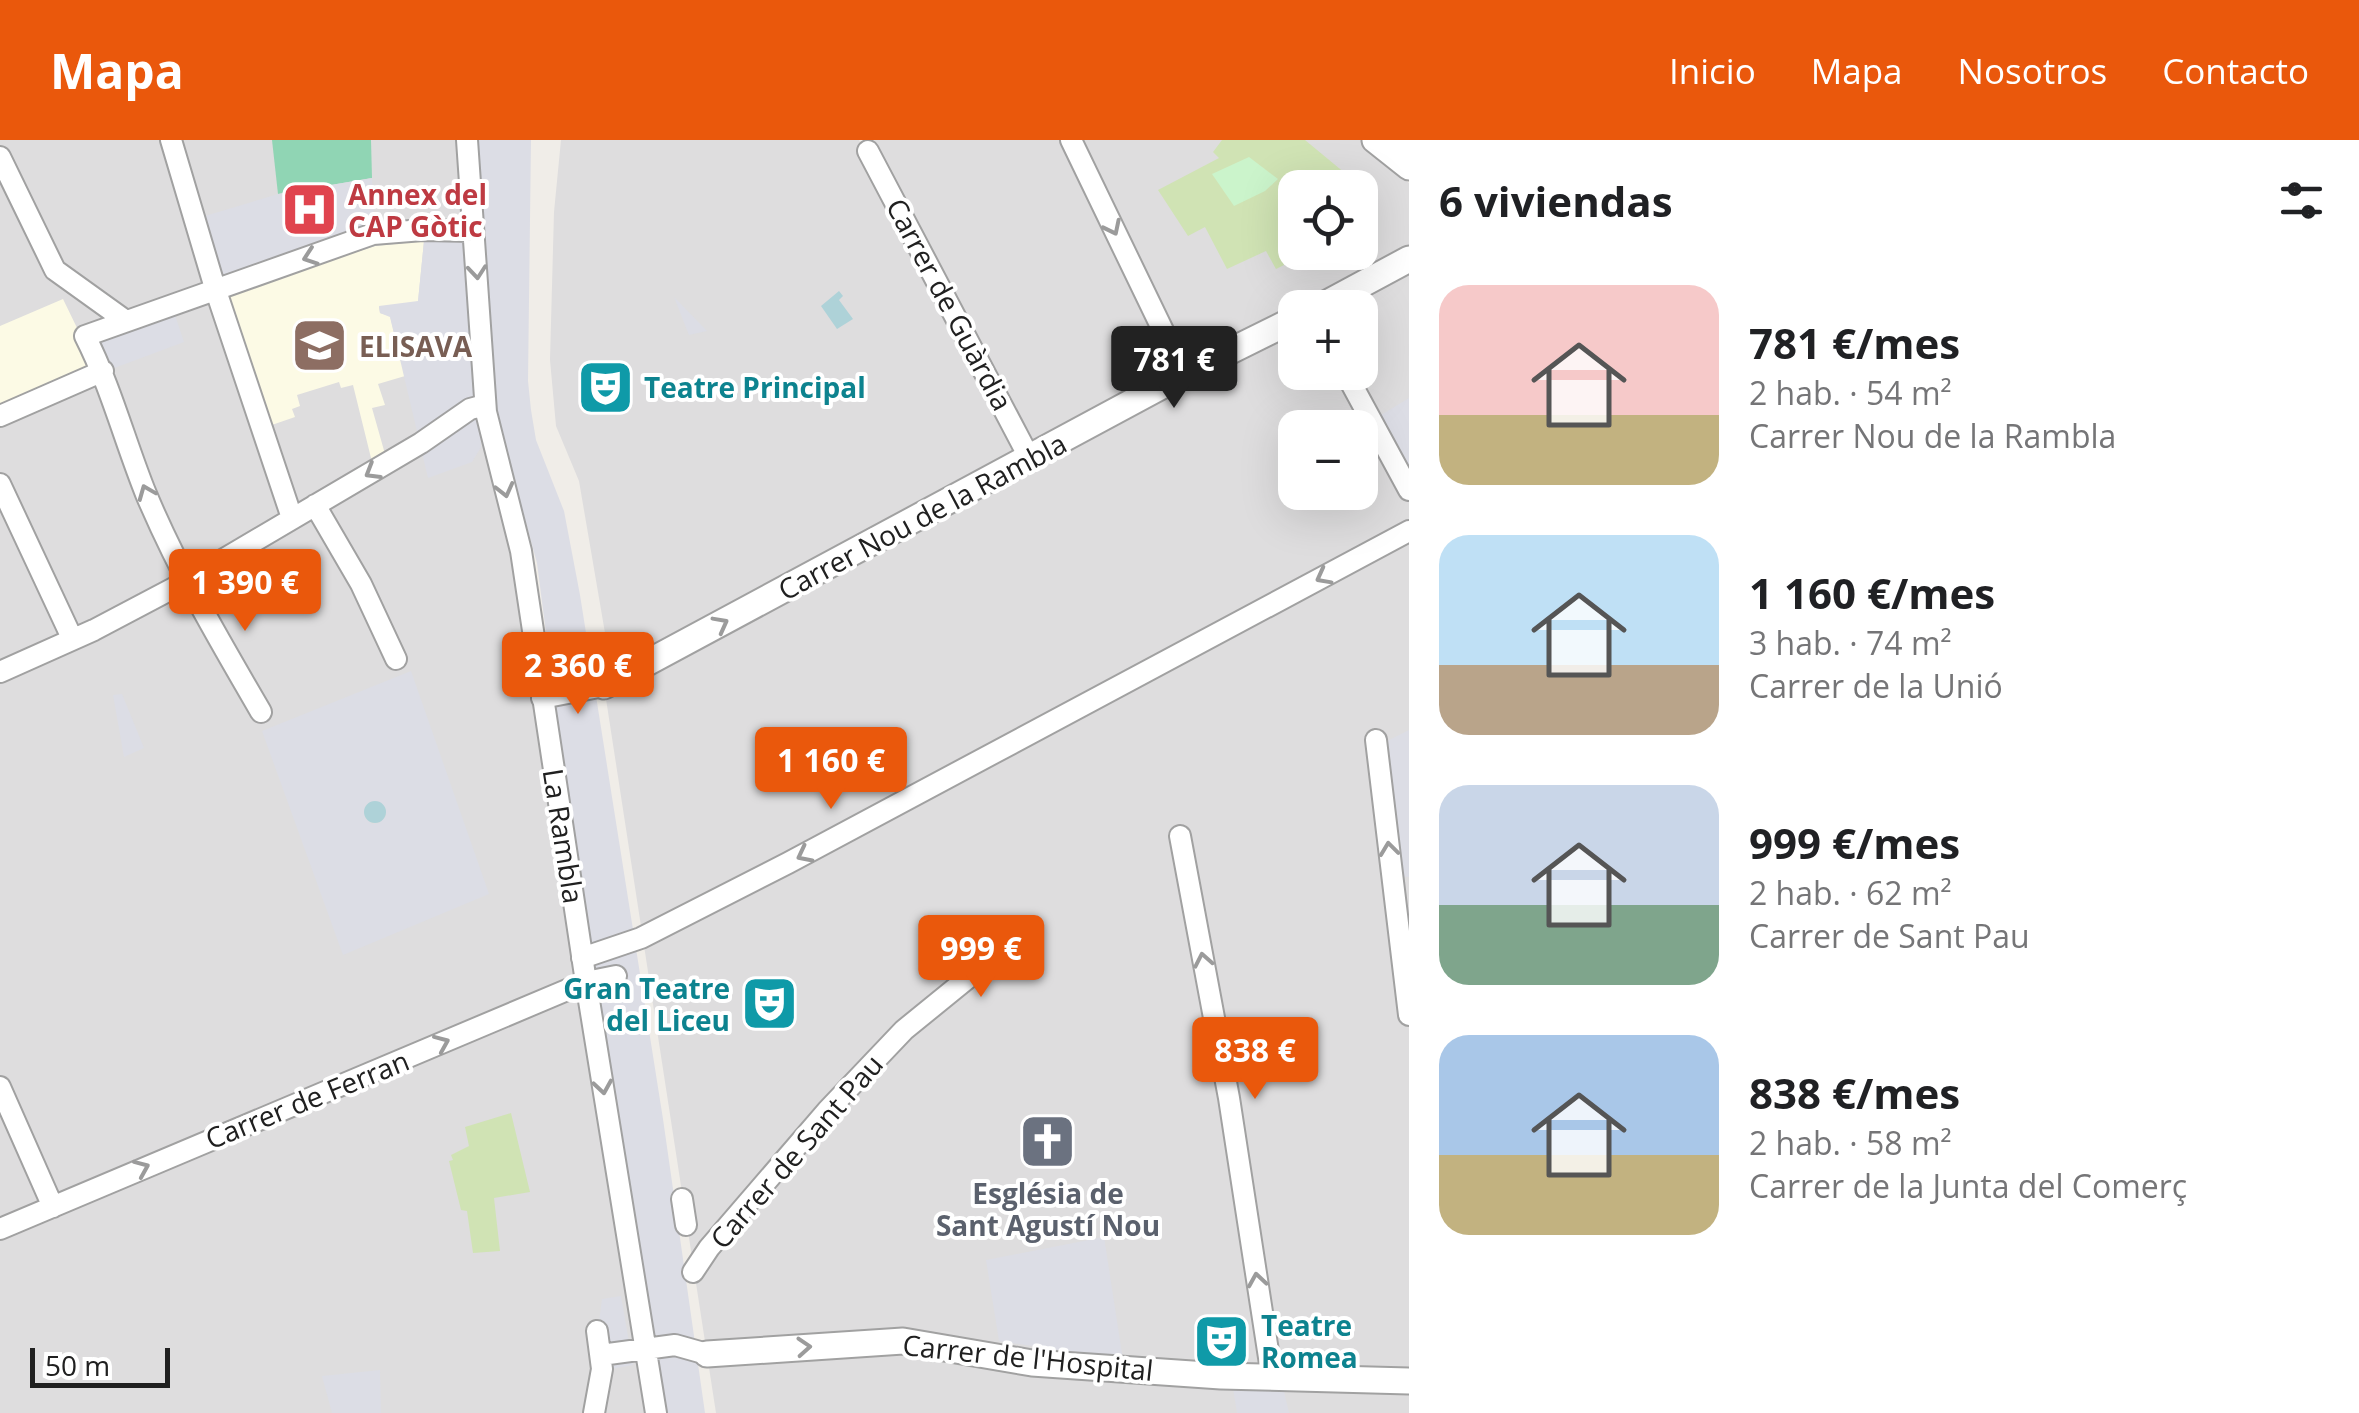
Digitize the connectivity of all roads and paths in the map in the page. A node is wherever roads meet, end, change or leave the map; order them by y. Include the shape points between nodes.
1 (171, 140) edge
2 (466, 140) edge
3 (1071, 140) edge
4 (1375, 140) edge
5 (868, 150) dead end
6 (0, 156) edge
7 (1409, 167) edge
8 (474, 230) junction
9 (1409, 259) edge
10 (215, 288) junction
11 (1351, 290) edge
12 (126, 321) junction
13 (1278, 327) edge
14 (103, 371) junction
15 (1184, 374) junction
16 (1355, 390) edge
17 (486, 405) junction
18 (0, 416) edge
19 (1030, 459) junction
20 (0, 484) edge
21 (1409, 490) edge
22 (315, 505) junction
23 (292, 518) junction
24 (1409, 531) edge
25 (185, 582) junction
26 (72, 638) junction
27 (396, 659) dead end
28 (0, 672) edge
29 (604, 686) joint
30 (542, 698) junction
31 (261, 712) dead end
32 (1376, 740) dead end
33 (1180, 836) dead end
34 (995, 956) dead end
35 (582, 958) junction
36 (616, 976) dead end
37 (586, 982) junction
38 (1409, 1015) edge
39 (0, 1087) edge
40 (682, 1200) dead end
41 (53, 1207) junction
42 (686, 1225) dead end
43 (0, 1229) edge
44 (693, 1272) dead end
45 (597, 1332) dead end
46 (641, 1350) junction
47 (701, 1353) joint
48 (602, 1362) junction
49 (1272, 1377) junction
50 (1409, 1381) edge
51 (594, 1413) edge
52 (656, 1413) edge

1 - 10 street
2 - 8 street, La Rambla
3 -> 15 street
4 - 7 street
5 - 19 street, Carrer de Guàrdia
6 - 12 street via 55,270
8 -> 10 street via 374,234
8 -> 17 street, La Rambla
9 - 11 street
10 - 12 street
10 - 23 street
12 - 14 street via 85,336
13 - 15 street, Carrer Nou de la Rambla
14 - 18 street
25 -> 14 street
15 - 19 street, Carrer Nou de la Rambla
16 - 21 street
17 -> 22 street via 470,408
17 -> 30 street, La Rambla via 521,551
29 -> 19 street, Carrer Nou de la Rambla
20 - 26 street
22 - 23 street
22 - 27 street
23 - 25 street
24 -> 35 street via 642,942
25 - 26 street
25 - 31 street
26 - 28 street
29 - 30 street
30 - 35 street, La Rambla
38 -> 32 street
49 -> 33 street via 1230,1098
34 - 44 street, Carrer de Sant Pau via 904,1030 826,1111
35 - 37 street, La Rambla
36 - 37 street, Carrer de Ferran
41 -> 37 street, Carrer de Ferran
37 -> 46 street, La Rambla
39 - 41 street
40 - 42 street
41 - 43 street, Carrer de Ferran
45 - 48 street
46 - 47 street via 675,1345
46 - 48 street
46 - 52 street, La Rambla
47 -> 49 street, Carrer de l'Hospital via 903,1342 1032,1362
48 - 51 street
49 - 50 street, Carrer de l'Hospital

